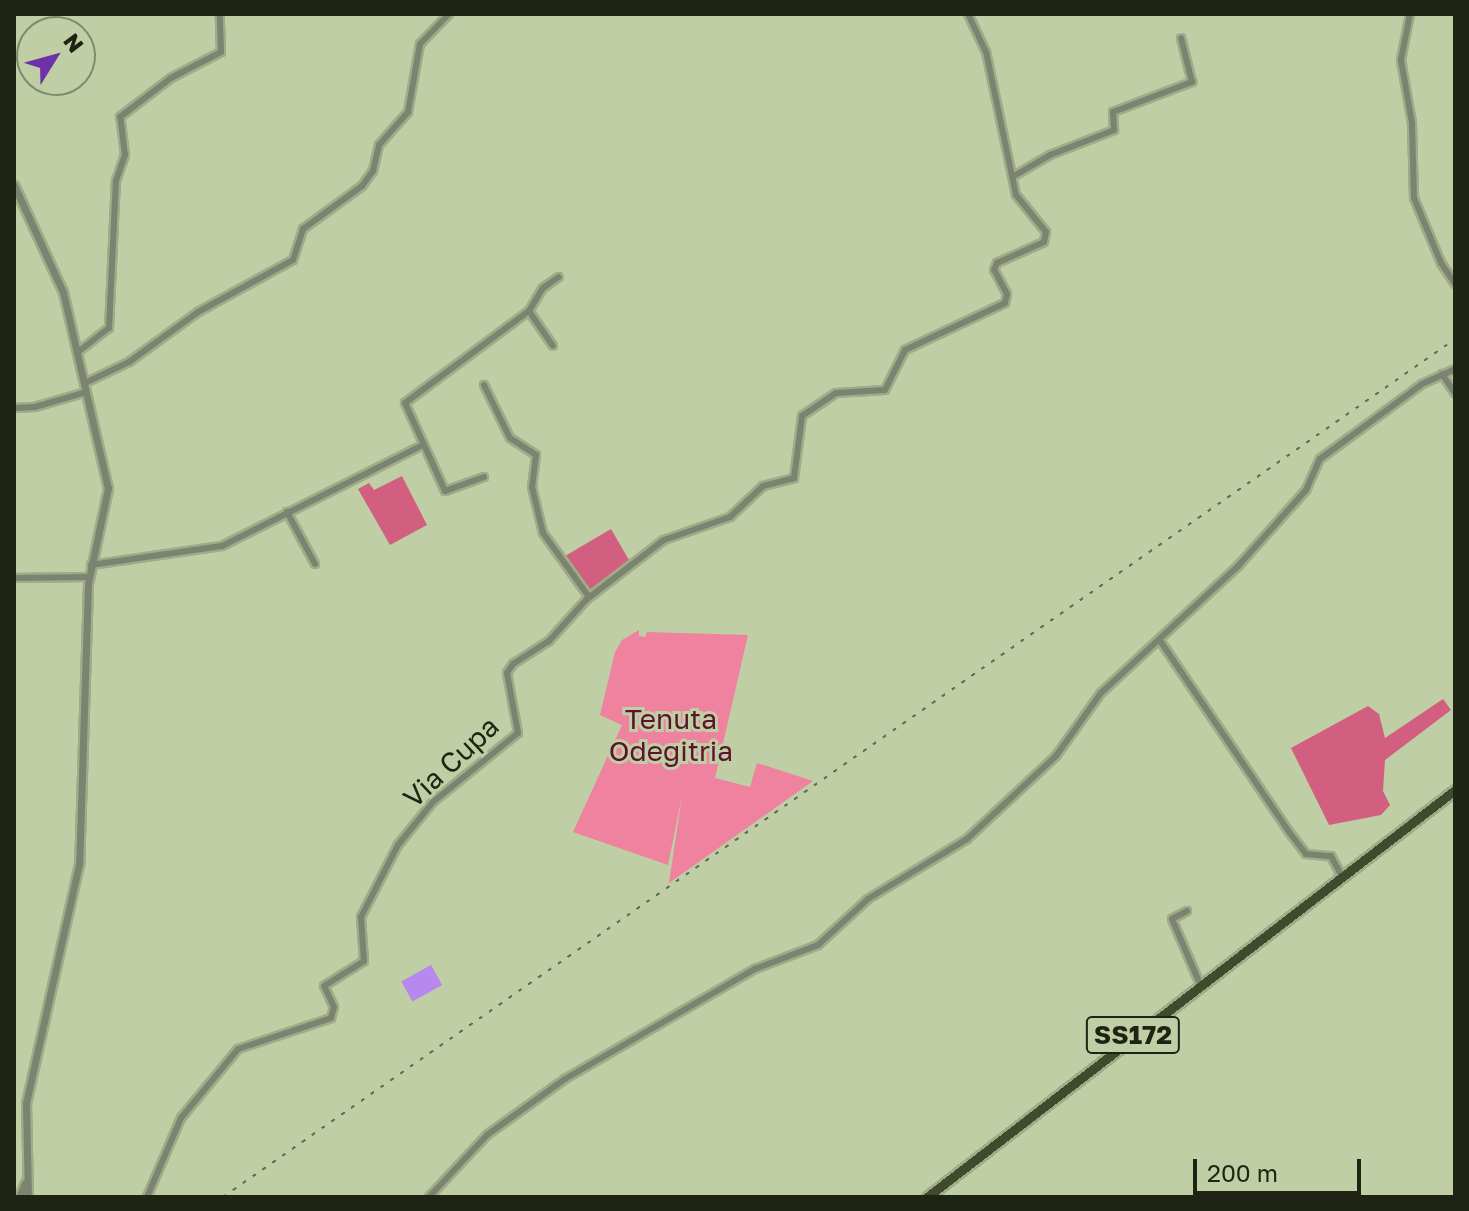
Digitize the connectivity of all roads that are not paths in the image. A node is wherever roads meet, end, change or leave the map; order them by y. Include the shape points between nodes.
1 (220, 14) edge
2 (449, 14) edge
3 (968, 14) edge
4 (1410, 14) edge
5 (1181, 38) dead end
6 (1014, 176) junction
7 (14, 185) edge
8 (559, 277) dead end
9 (1455, 284) edge
10 (529, 311) junction
11 (553, 346) dead end
12 (78, 352) junction
13 (1455, 369) edge
14 (1442, 374) junction
15 (484, 385) dead end
16 (86, 388) junction
17 (1455, 393) edge
18 (14, 408) edge
19 (423, 445) junction
20 (484, 477) dead end
21 (287, 512) junction
22 (315, 564) dead end
23 (91, 565) junction
24 (89, 577) junction
25 (14, 578) edge
26 (589, 597) junction
27 (1161, 642) junction
28 (1455, 790) edge
29 (1342, 877) junction
30 (1187, 911) dead end
31 (1200, 984) junction
32 (26, 1181) junction
33 (19, 1197) edge
34 (28, 1197) edge
35 (147, 1197) edge
36 (429, 1197) edge
37 (927, 1197) edge

1 - 12 street via 221,52 171,78 120,117 125,155 116,181 109,328
2 - 16 street via 420,44 408,112 379,145 373,171 362,186 303,229 293,260 198,312
3 - 6 street via 986,52
4 - 9 street via 1401,60 1412,123 1414,198
5 - 6 street via 1192,82 1113,112 1114,130 1050,155
6 - 26 street, Via Cupa via 1016,195 1046,232 1044,242 997,263 994,270 1007,294 1005,303 905,350 885,390 836,393 802,416 794,478 763,486 730,517 664,540
7 - 12 street via 63,292
8 - 10 street via 543,288
10 - 11 street
10 - 19 street via 406,402
12 - 16 street
13 - 14 street
14 - 17 street
14 - 27 street via 1320,459 1306,490
15 - 26 street via 510,438 536,455 532,487 543,533
16 - 18 street
16 - 23 street via 108,488
19 - 20 street via 447,493
19 - 21 street
21 - 22 street
21 - 23 street via 222,546
23 - 24 street
24 - 25 street
24 - 32 street via 79,864 26,1103
26 - 35 street, Via Cupa via 549,641 509,669 518,733 433,802 383,869 361,917 364,961 324,986 334,1007 331,1018 238,1049 181,1118
27 - 29 street via 1306,854 1327,853
27 - 36 street via 1101,693 1056,756 967,839 868,899 818,945 755,969 565,1079 487,1135
28 - 29 main road, SS172
29 - 31 main road, SS172
30 - 31 street via 1172,919
31 - 37 main road, SS172
32 - 33 street
32 - 34 street

